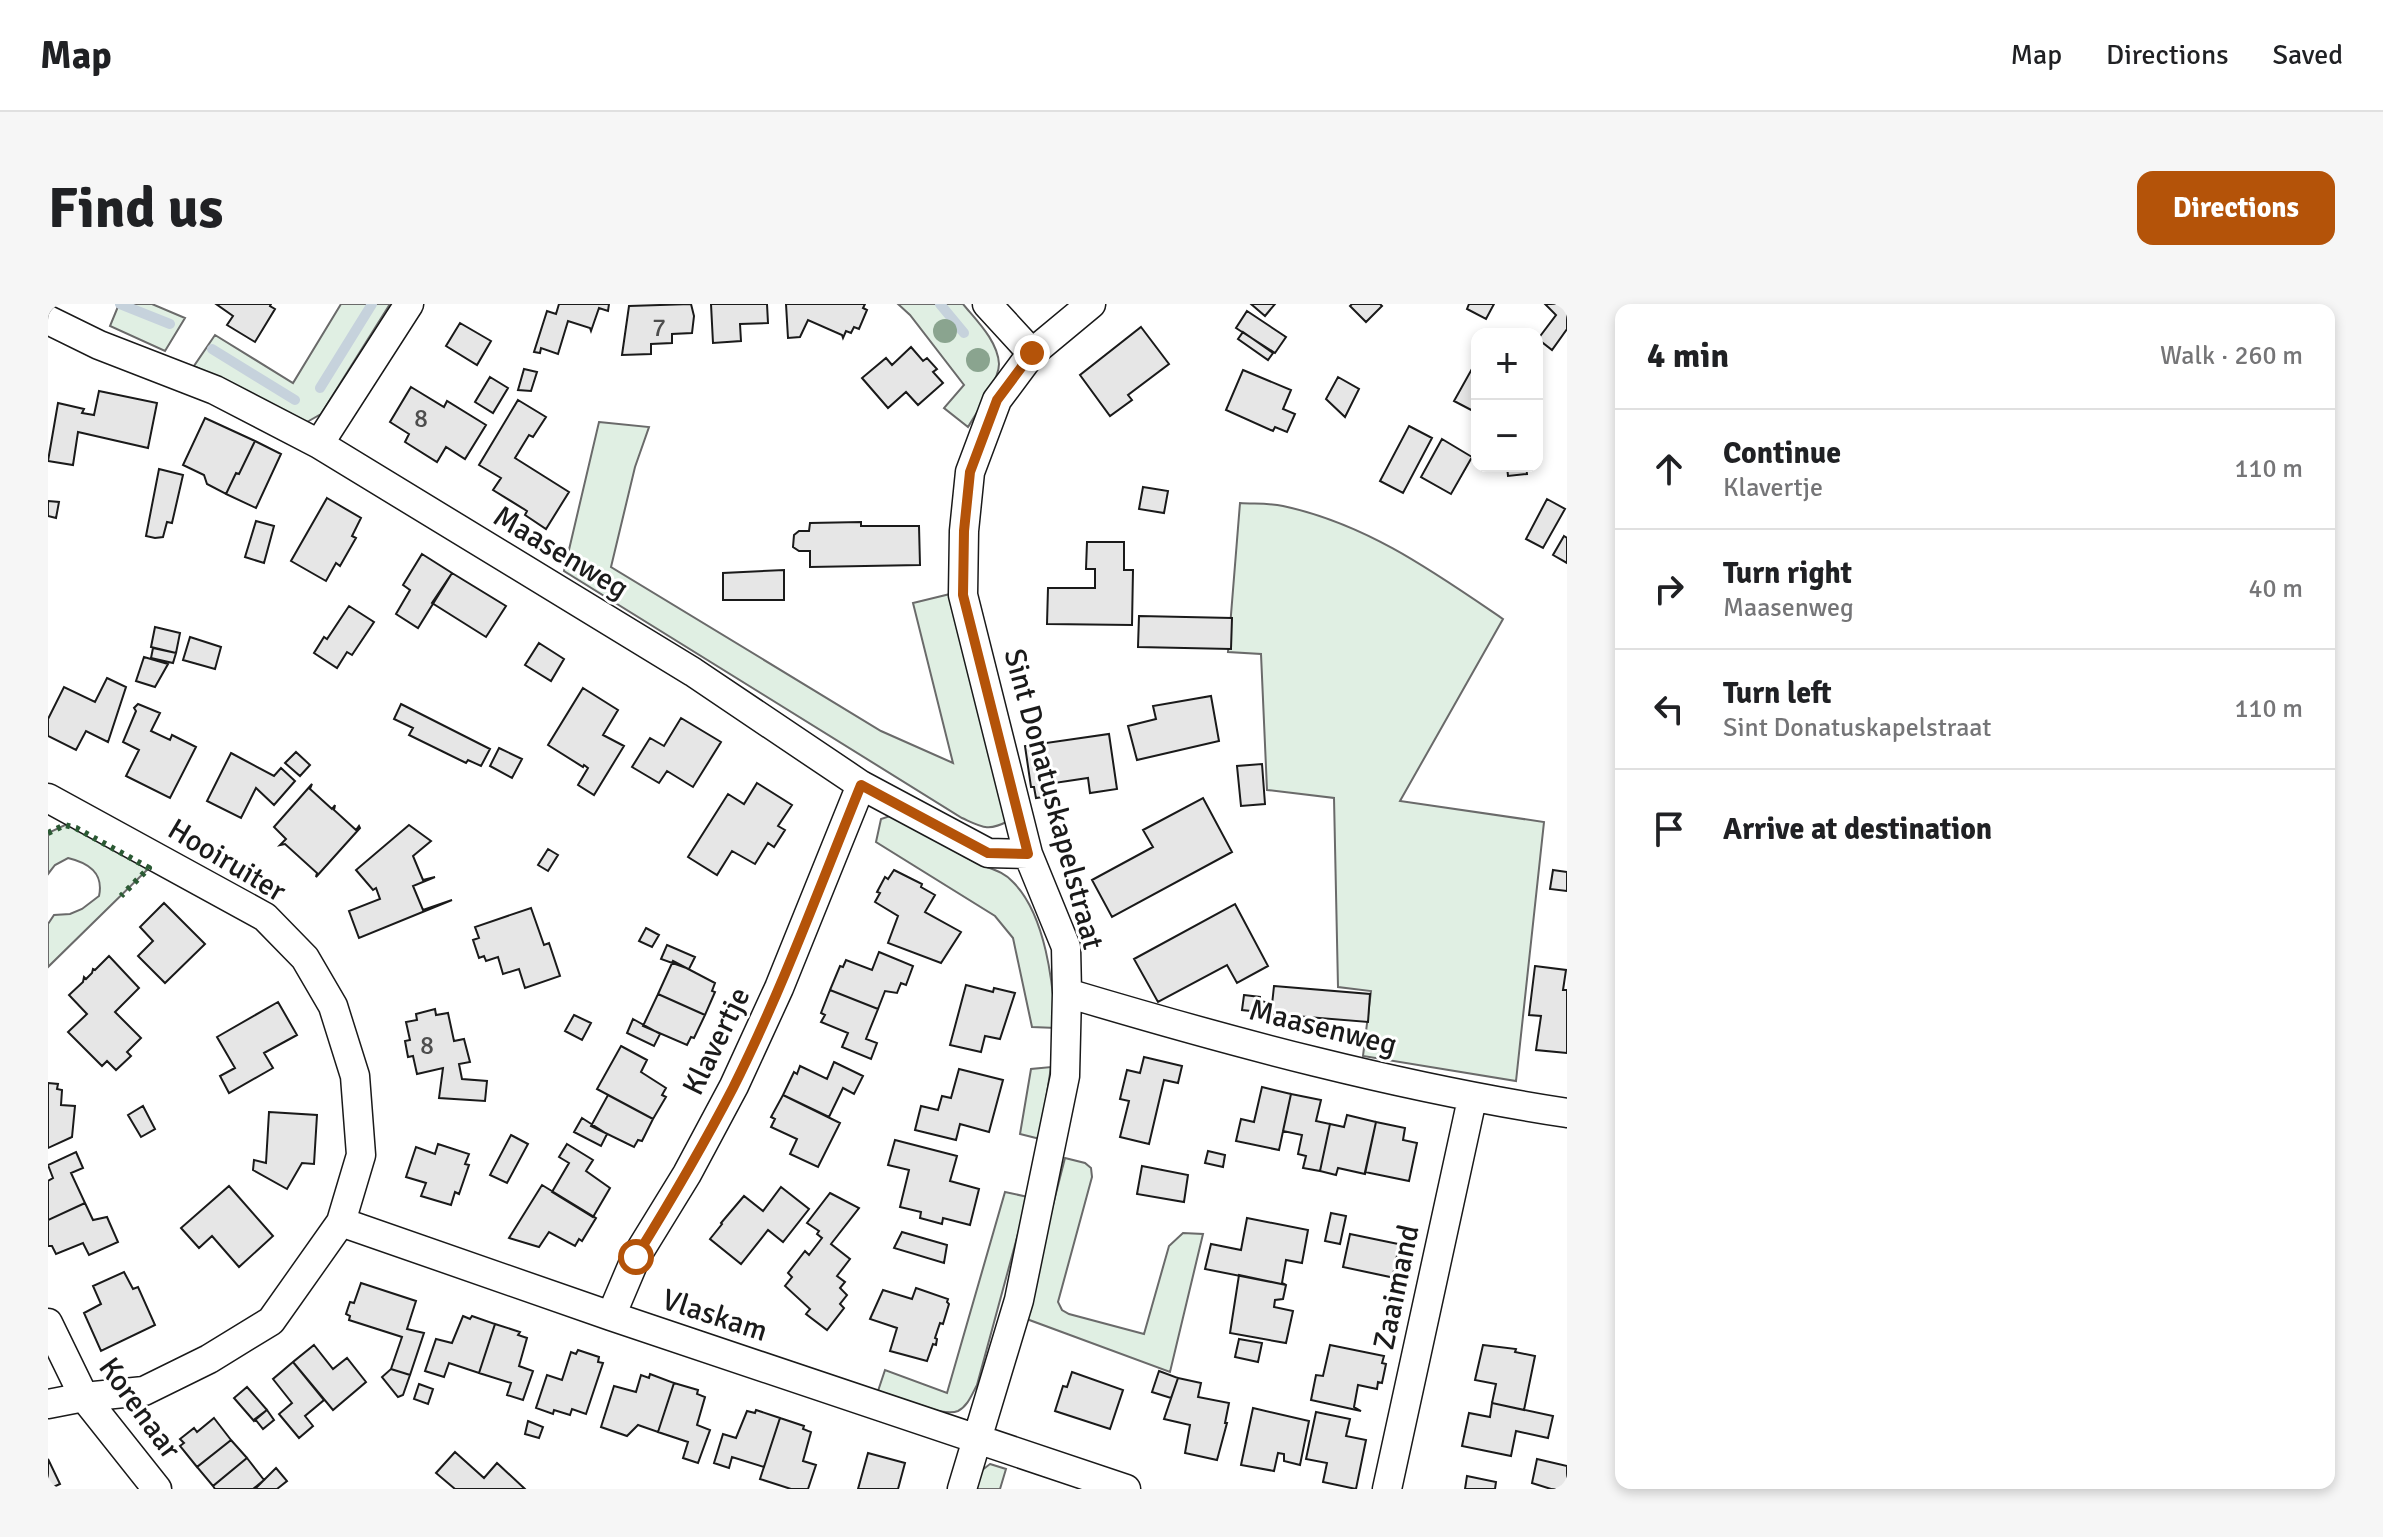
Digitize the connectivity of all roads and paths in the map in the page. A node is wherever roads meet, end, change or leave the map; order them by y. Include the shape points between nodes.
1 (409, 304) edge
2 (987, 304) edge
3 (1091, 304) edge
4 (48, 320) edge
5 (1032, 353) junction
6 (319, 444) junction
7 (861, 785) junction
8 (49, 800) edge
9 (1028, 854) junction
10 (1067, 993) junction
11 (1472, 1099) junction
12 (1567, 1113) edge
13 (341, 1222) junction
14 (611, 1316) junction
15 (48, 1323) edge
16 (84, 1397) junction
17 (48, 1404) edge
18 (977, 1438) junction
19 (157, 1489) edge
20 (962, 1489) edge
21 (1126, 1489) edge
22 (1387, 1489) edge

1 - 6 street
2 - 5 street
3 - 5 street, Sint Donatuskapelstraat
4 - 6 street, Maasenweg via 215,390
5 - 9 street, Sint Donatuskapelstraat via 997,400 970,472 963,595
6 - 7 street, Maasenweg via 693,672
7 - 9 street, Maasenweg via 988,853
7 - 14 street, Klavertje via 734,1086 636,1257
8 - 13 street, Hooiruiter via 265,917 305,958 333,1006 355,1076 361,1155
9 - 10 street, Sint Donatuskapelstraat via 1066,947
10 - 11 street, Maasenweg via 1194,1031
10 - 18 street, Sint Donatuskapelstraat via 1065,1076 1019,1300
11 - 12 street, Maasenweg
11 - 22 street, Zaaimand
13 - 14 street, Vlaskam
13 - 16 street, Hooiruiter via 271,1321 144,1391
14 - 18 street, Vlaskam
15 - 16 street, Korenaar
16 - 17 street, Hooiruiter
16 - 19 street, Korenaar
18 - 20 street, Sint Donatuskapelstraat
18 - 21 street

